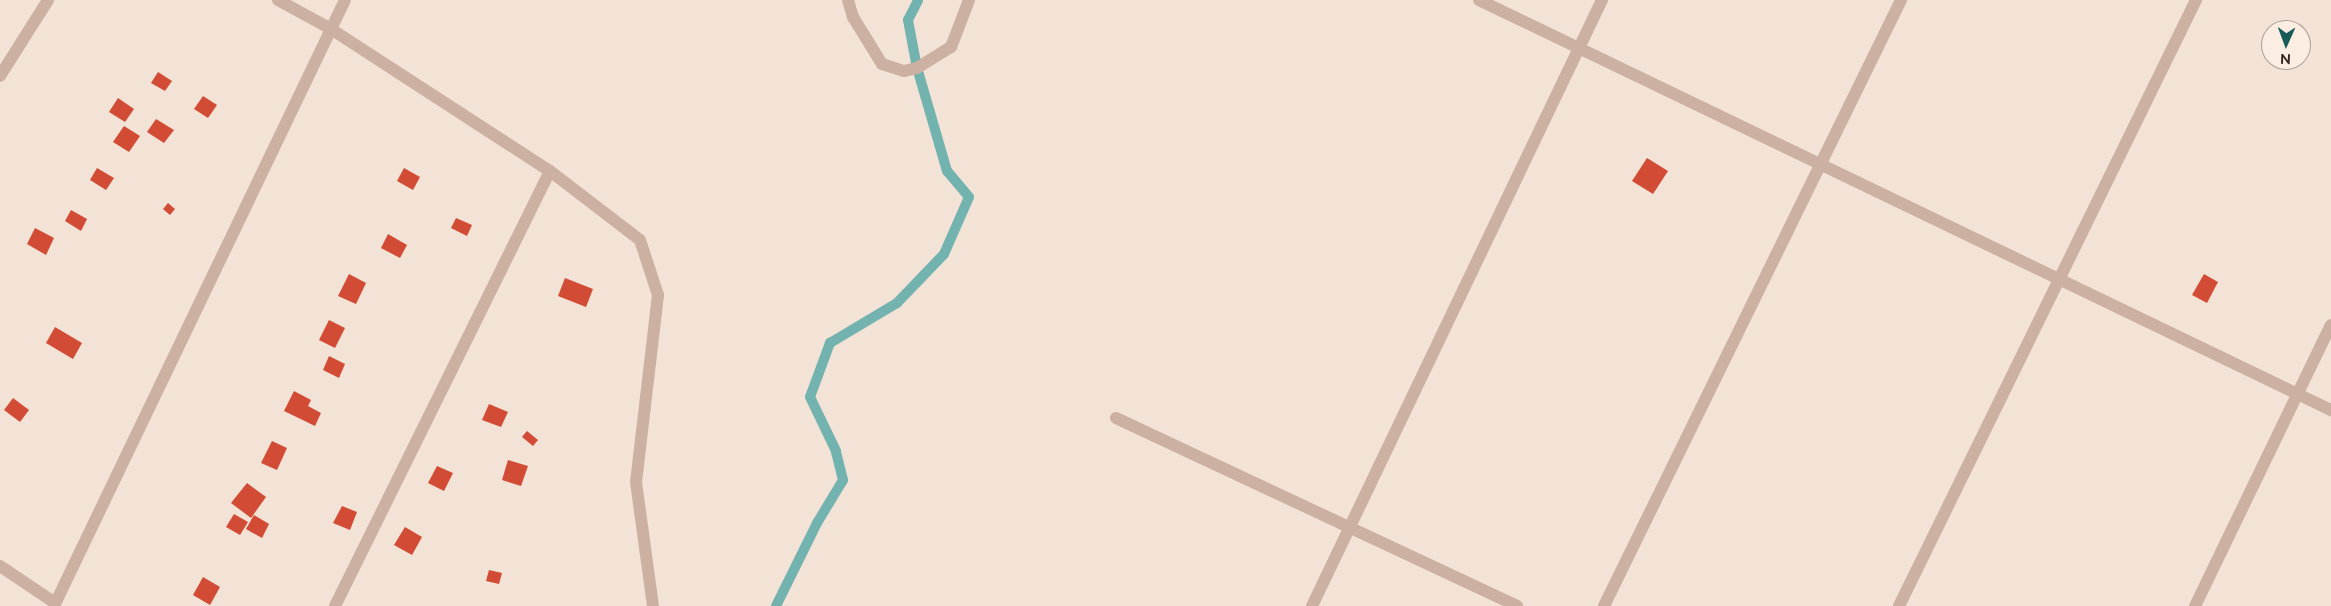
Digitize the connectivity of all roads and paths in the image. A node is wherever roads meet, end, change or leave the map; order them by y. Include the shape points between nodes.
1 (48, 0) edge
2 (278, 0) edge
3 (345, 0) edge
4 (848, 0) edge
5 (969, 0) edge
6 (1479, 0) edge
7 (1602, 0) edge
8 (1901, 0) edge
9 (2196, 0) edge
10 (331, 28) junction
11 (1579, 49) junction
12 (0, 76) edge
13 (1821, 165) junction
14 (550, 171) junction
15 (2060, 279) junction
16 (2331, 325) edge
17 (2298, 394) junction
18 (2331, 410) edge
19 (1116, 418) dead end
20 (1349, 527) junction
21 (0, 566) edge
22 (55, 604) edge
23 (335, 606) edge
24 (653, 606) edge
25 (1312, 606) edge
26 (1517, 606) edge
27 (1604, 606) edge
28 (1900, 606) edge
29 (2195, 606) edge

1 - 12 street
2 - 10 street
3 - 10 street
4 - 5 street via 853,18 882,64 904,71 917,68 951,47
6 - 11 street
7 - 11 street
8 - 13 street
9 - 15 street
10 - 14 street
10 - 22 street
11 - 13 street
11 - 20 street
13 - 15 street
13 - 27 street
14 - 23 street
14 - 24 street via 640,240 658,295 636,482
15 - 17 street
15 - 28 street
16 - 17 street
17 - 18 street
17 - 29 street
19 - 20 street
20 - 25 street
20 - 26 street
21 - 22 street

